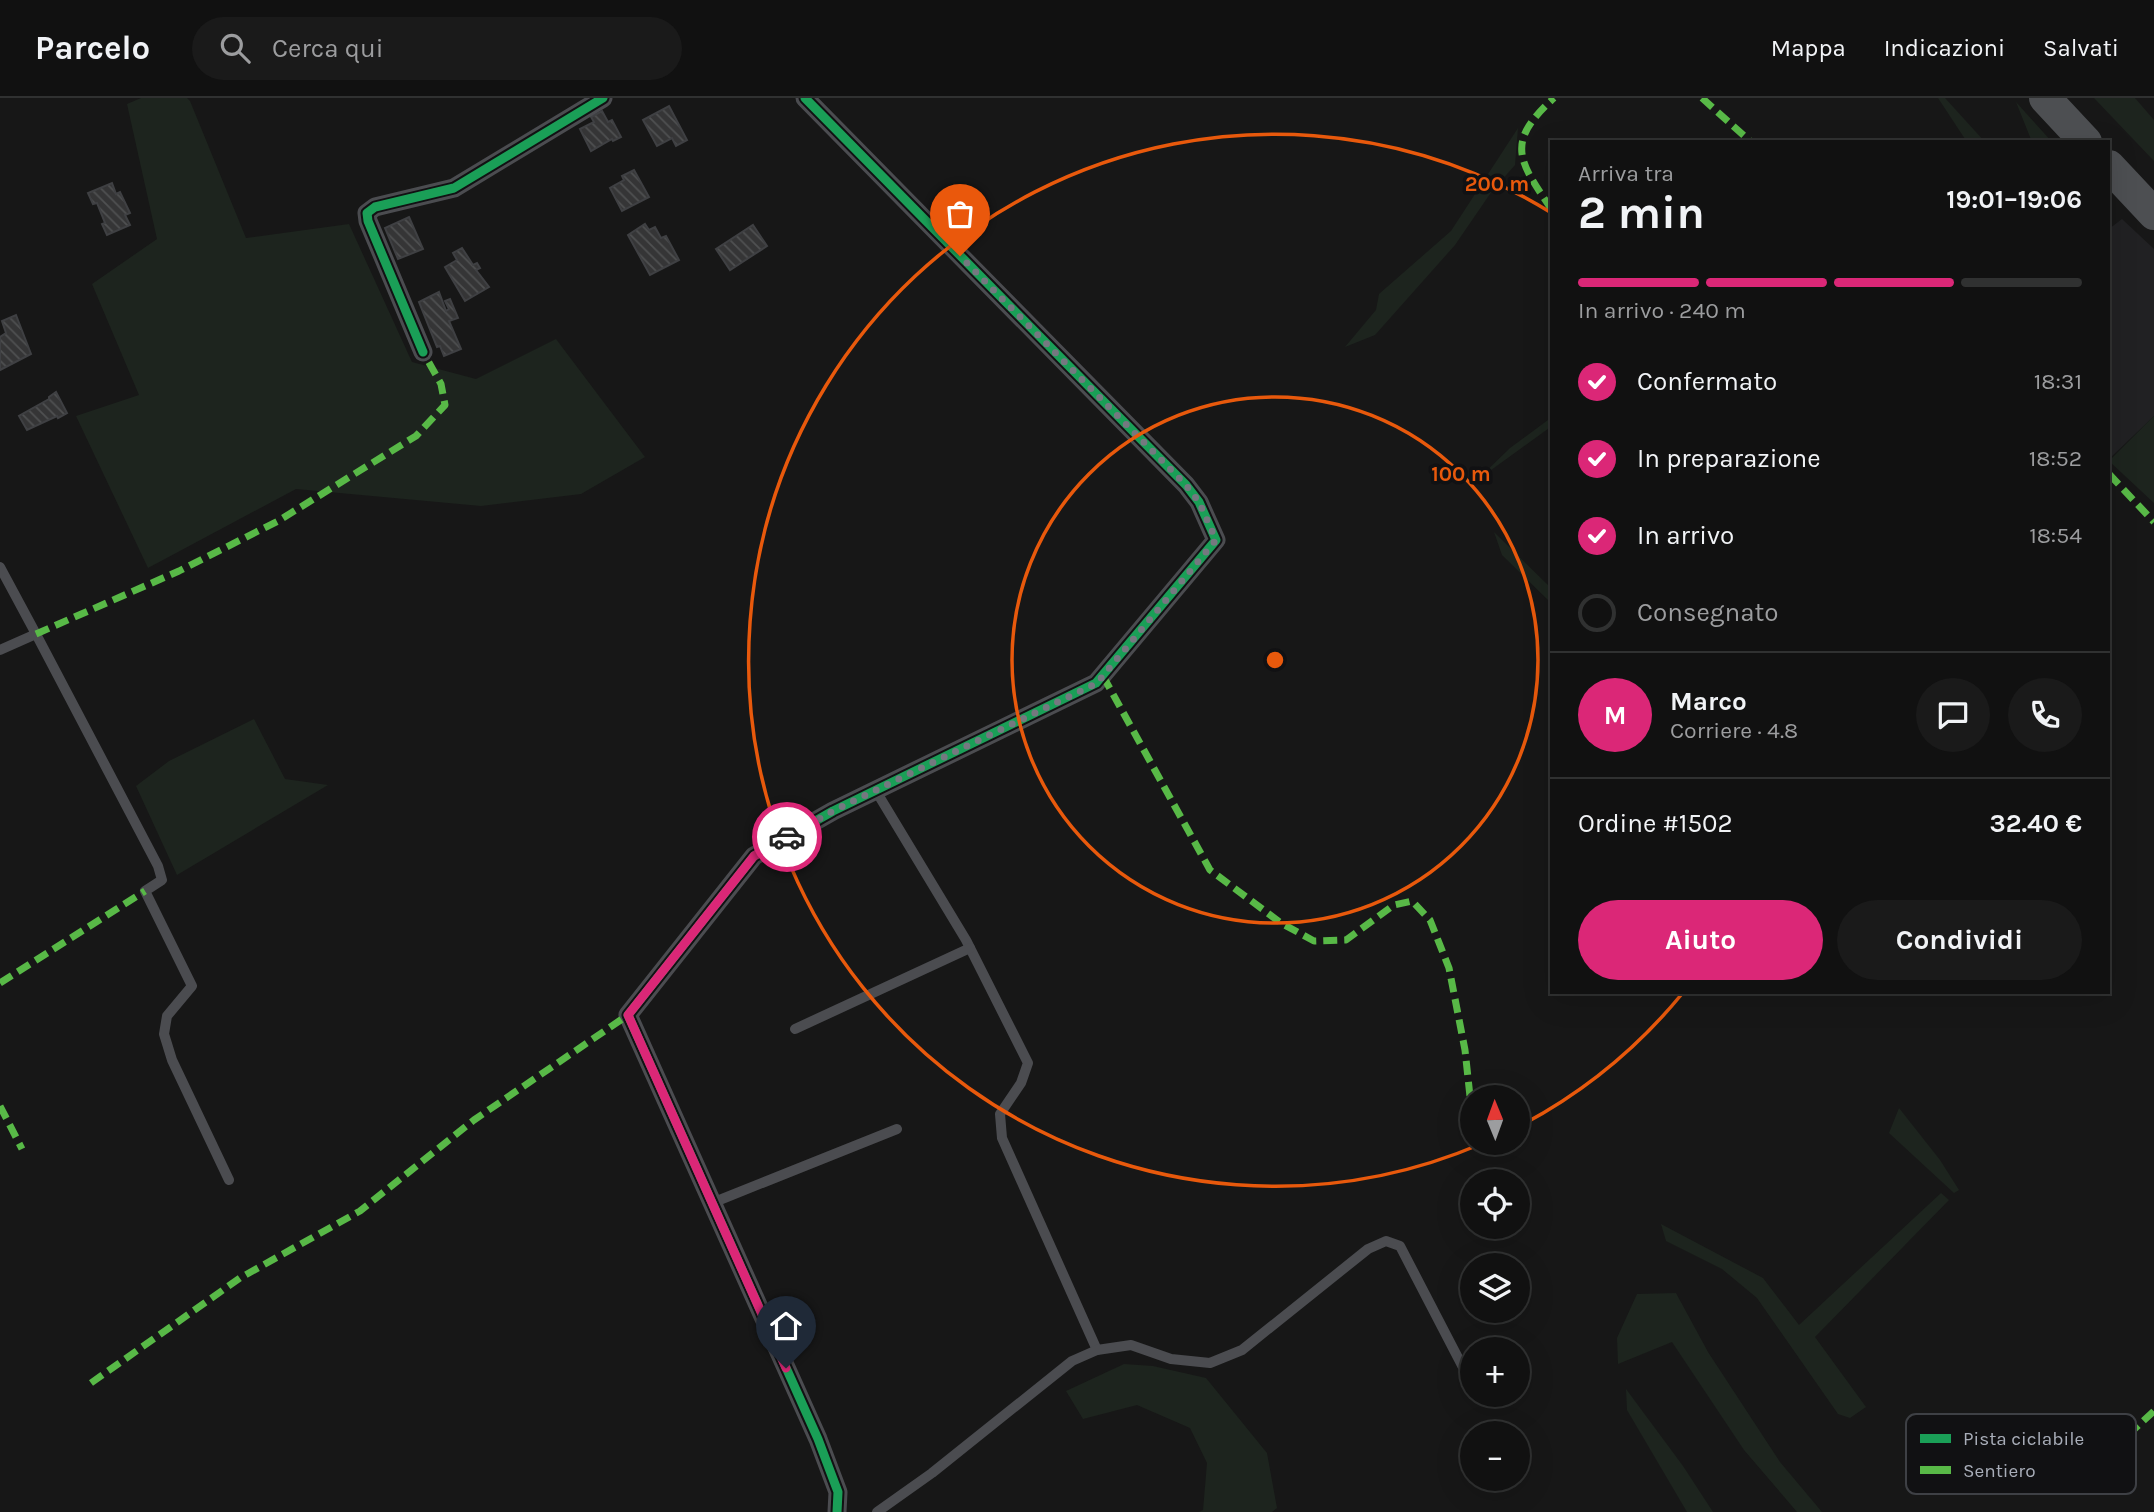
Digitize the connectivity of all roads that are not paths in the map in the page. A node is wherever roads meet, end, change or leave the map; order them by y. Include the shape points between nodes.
1 (603, 98) edge
2 (805, 98) edge
3 (2045, 98) edge
4 (2084, 140) edge
5 (2110, 167) edge
6 (2154, 214) edge
7 (423, 352) dead end
8 (0, 567) edge
9 (36, 634) junction
10 (0, 650) edge
11 (876, 791) junction
12 (970, 948) junction
13 (795, 1029) dead end
14 (897, 1129) dead end
15 (229, 1180) dead end
16 (712, 1203) junction
17 (1097, 1350) junction
18 (1460, 1362) edge
19 (837, 1512) edge
20 (877, 1512) edge

1 - 7 street via 454,188 367,212
2 - 11 street via 1186,485 1216,540 1097,683
3 - 4 main road
5 - 6 main road
8 - 9 lane
9 - 10 lane
9 - 15 lane via 158,866 162,880 145,891 192,986 167,1016 164,1034
11 - 12 lane
11 - 16 street via 754,856 628,1015
12 - 13 lane
12 - 17 lane via 1028,1063 1000,1114 1002,1138
14 - 16 lane
16 - 19 street via 818,1439 838,1492
17 - 18 lane via 1130,1345 1171,1359 1210,1363 1242,1350 1368,1249 1386,1241 1400,1246
17 - 20 lane via 1072,1361

